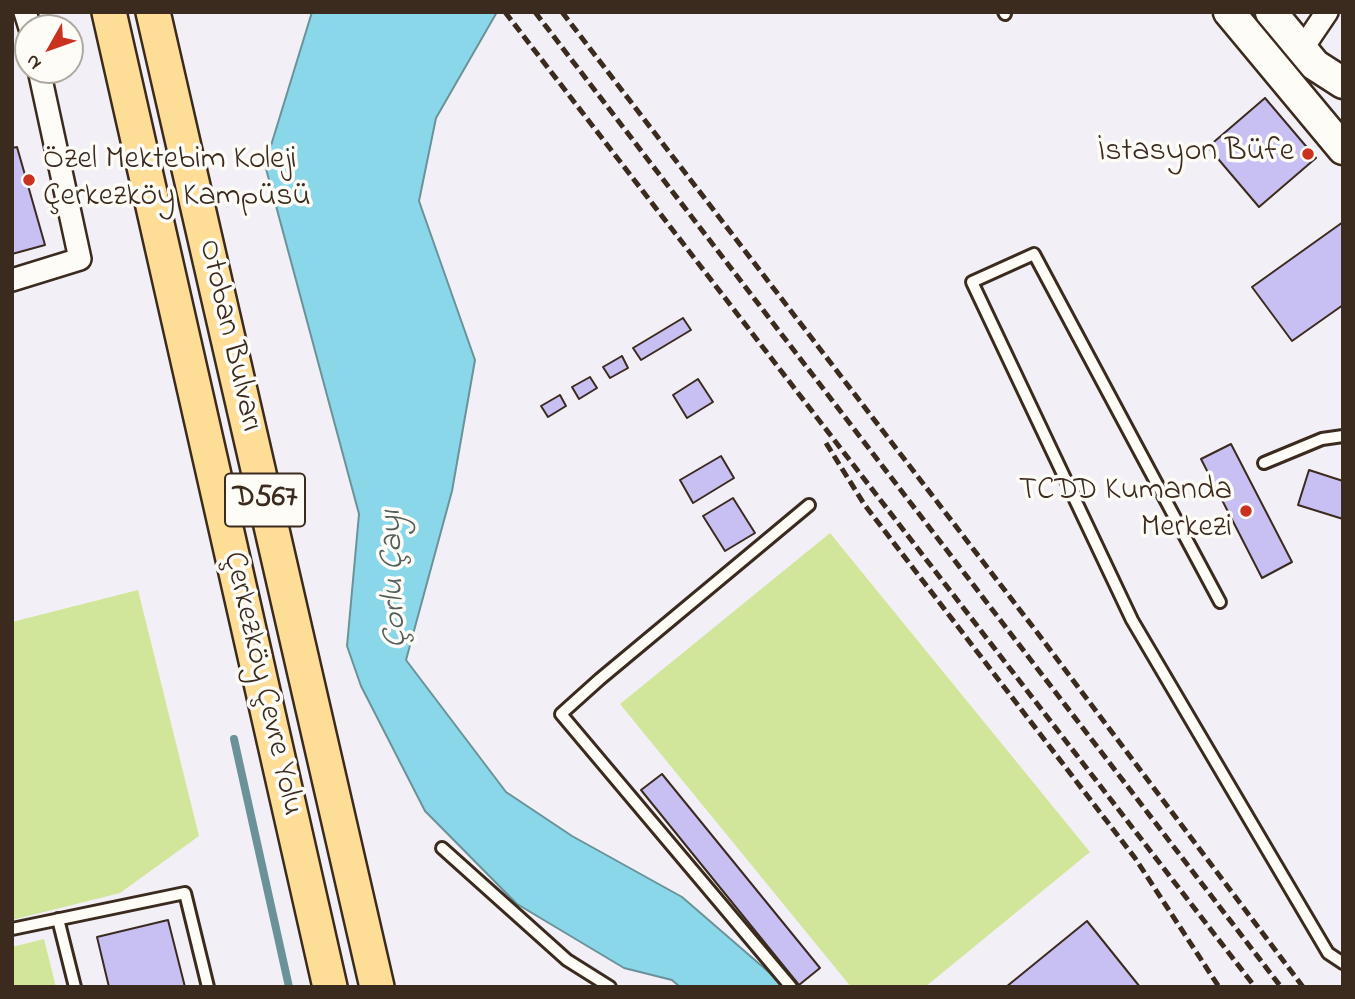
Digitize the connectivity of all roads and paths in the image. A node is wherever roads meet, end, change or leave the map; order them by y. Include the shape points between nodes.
1 (109, 12) edge
2 (153, 12) edge
3 (1229, 12) edge
4 (1271, 12) edge
5 (1327, 12) edge
6 (1302, 50) junction
7 (1343, 83) edge
8 (42, 84) edge
9 (1343, 149) edge
10 (12, 280) edge
11 (1343, 436) edge
12 (1264, 463) dead end
13 (809, 505) dead end
14 (1220, 602) dead end
15 (442, 848) dead end
16 (58, 919) junction
17 (12, 929) edge
18 (1343, 963) edge
19 (75, 987) edge
20 (208, 987) edge
21 (330, 987) edge
22 (377, 987) edge
23 (610, 987) edge
24 (791, 987) edge

1 - 21 highway, Çerkezköy Çevre Yolu / D567
2 - 22 highway, Otoban Bulvarı / D567
3 - 9 main road
4 - 6 main road
5 - 6 street
6 - 7 main road via 1315,65
8 - 10 street via 80,259
11 - 12 lane via 1322,439
13 - 24 lane via 561,714
14 - 18 lane via 1034,254 972,282 1132,620 1328,953
15 - 23 lane via 567,960
16 - 17 lane
16 - 19 lane
16 - 20 lane via 185,893

